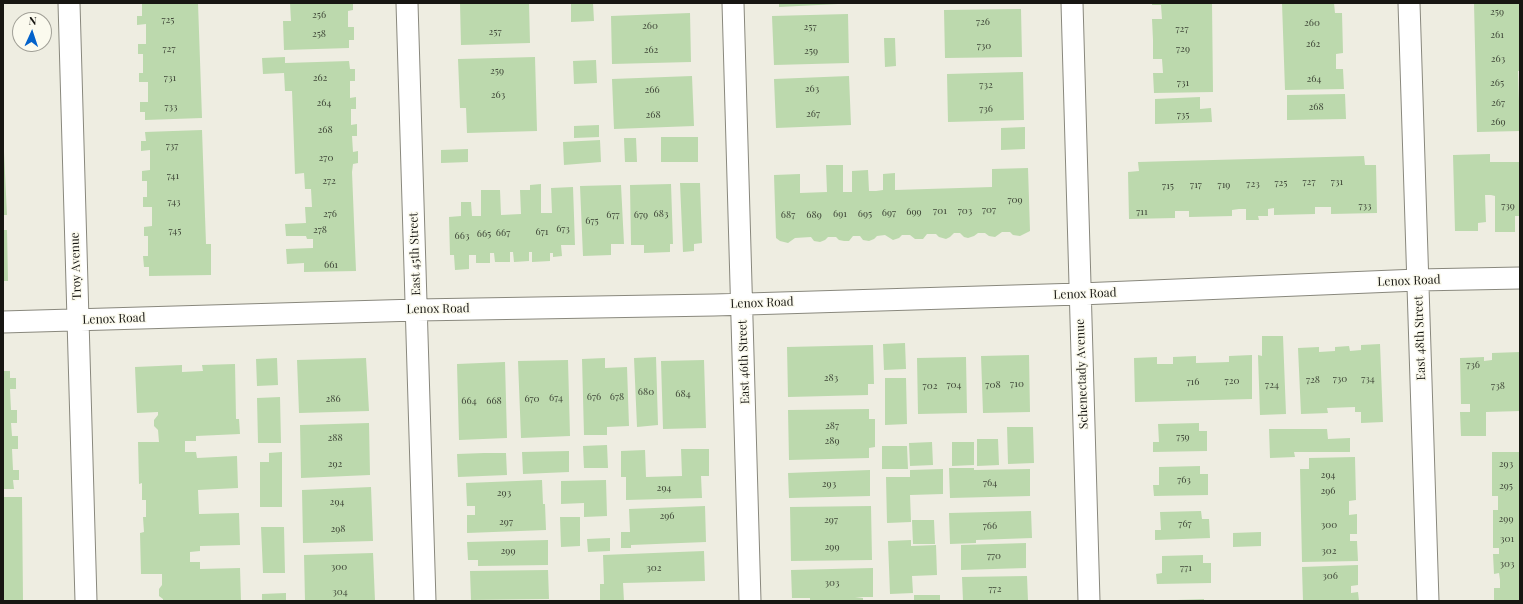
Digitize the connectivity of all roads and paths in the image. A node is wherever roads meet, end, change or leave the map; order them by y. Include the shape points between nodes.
1 (69, 3) edge
2 (407, 3) edge
3 (733, 3) edge
4 (1072, 3) edge
5 (1409, 3) edge
6 (1520, 278) edge
7 (1418, 280) junction
8 (1080, 294) junction
9 (742, 304) junction
10 (417, 310) junction
11 (78, 320) junction
12 (3, 322) edge
13 (86, 601) edge
14 (425, 601) edge
15 (750, 601) edge
16 (1089, 601) edge
17 (1428, 601) edge

1 - 11 street, Troy Avenue
2 - 10 street, East 45th Street
3 - 9 street, East 46th Street
4 - 8 street, Schenectady Avenue
5 - 7 street, East 48th Street
6 - 7 street, Lenox Road
7 - 8 street, Lenox Road
7 - 17 street, East 48th Street
8 - 9 street, Lenox Road
8 - 16 street, Schenectady Avenue
9 - 10 street, Lenox Road
9 - 15 street, East 46th Street
10 - 11 street, Lenox Road
10 - 14 street, East 45th Street
11 - 12 street, Lenox Road
11 - 13 street, Troy Avenue

